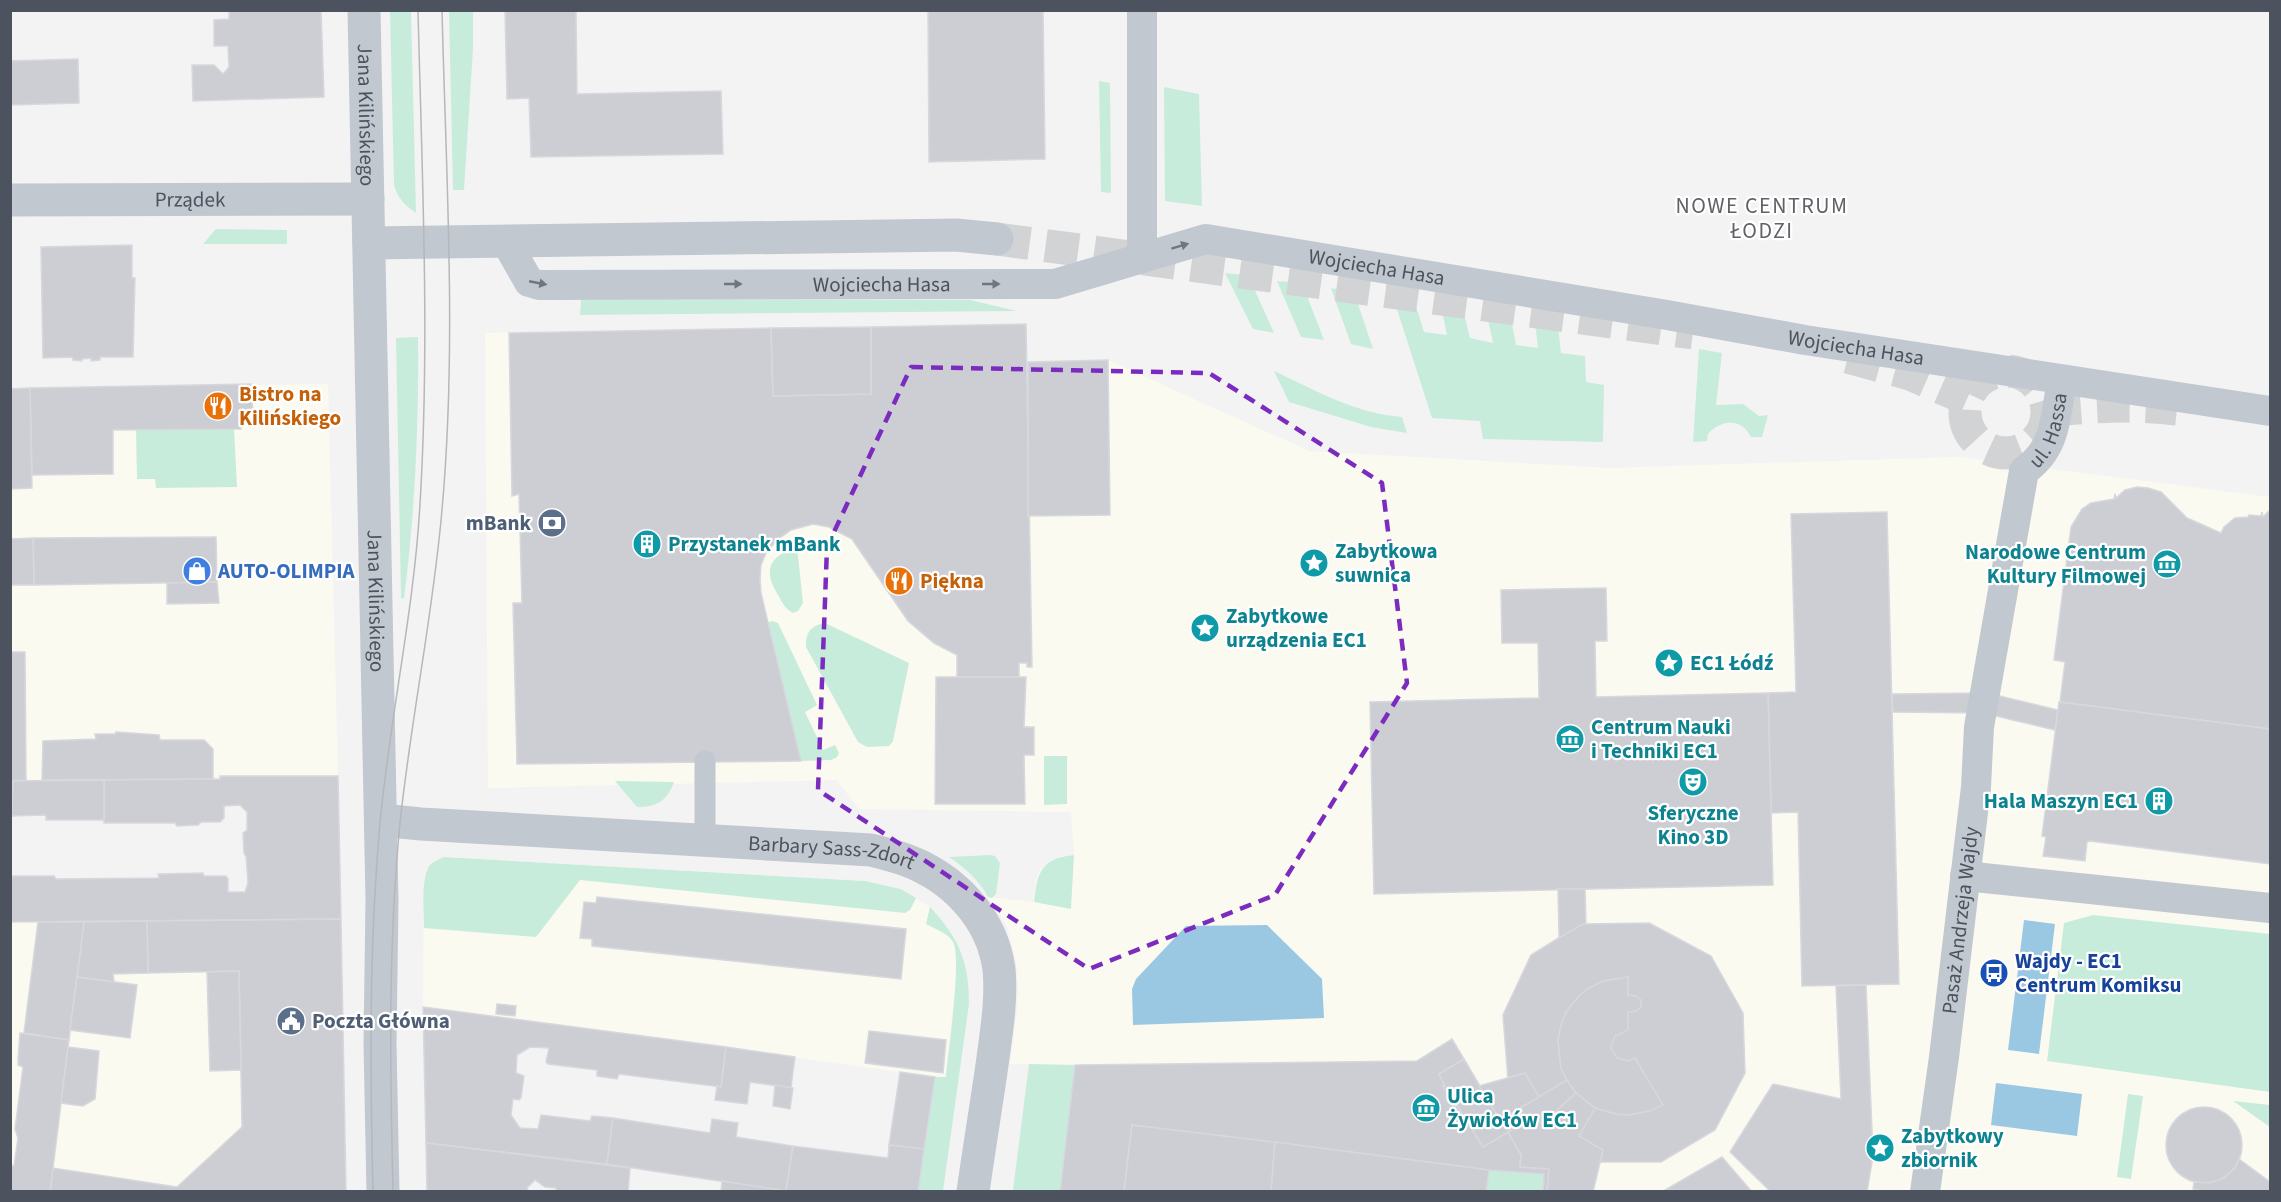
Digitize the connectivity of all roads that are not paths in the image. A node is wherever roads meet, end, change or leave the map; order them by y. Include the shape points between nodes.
1 (364, 10) edge
2 (1142, 10) edge
3 (368, 199) junction
4 (10, 201) edge
5 (997, 239) tunnel mouth
6 (502, 241) junction
7 (369, 243) junction
8 (1142, 258) junction
9 (2062, 380) junction
10 (2271, 411) edge
11 (2024, 471) joint
12 (705, 762) dead end
13 (381, 820) junction
14 (705, 840) junction
15 (1965, 876) junction
16 (2271, 908) edge
17 (383, 1191) edge
18 (974, 1191) edge
19 (1925, 1191) edge

1 - 3 street, Jana Kilińskiego
2 - 8 street
3 - 4 street, Prządek
3 - 7 street, Jana Kilińskiego
5 - 6 street via 956,235
6 - 7 street
6 -> 8 street, Wojciecha Hasa via 529,282 539,285 1055,285
7 - 13 street, Jana Kilińskiego
8 -> 9 street, Wojciecha Hasa via 1206,239
9 - 10 street, Wojciecha Hasa
9 - 11 street, ul. Hassa via 2052,438 2036,463
11 - 15 street, Pasaż Andrzeja Wajdy via 1979,727
12 - 14 lane
13 - 14 street, Barbary Sass-Zdort
13 - 17 street, Jana Kilińskiego
14 - 18 street, Barbary Sass-Zdort via 871,850 907,860 942,879 969,903 987,927 999,970 1000,991
15 - 16 street
15 - 19 street, Pasaż Andrzeja Wajdy

